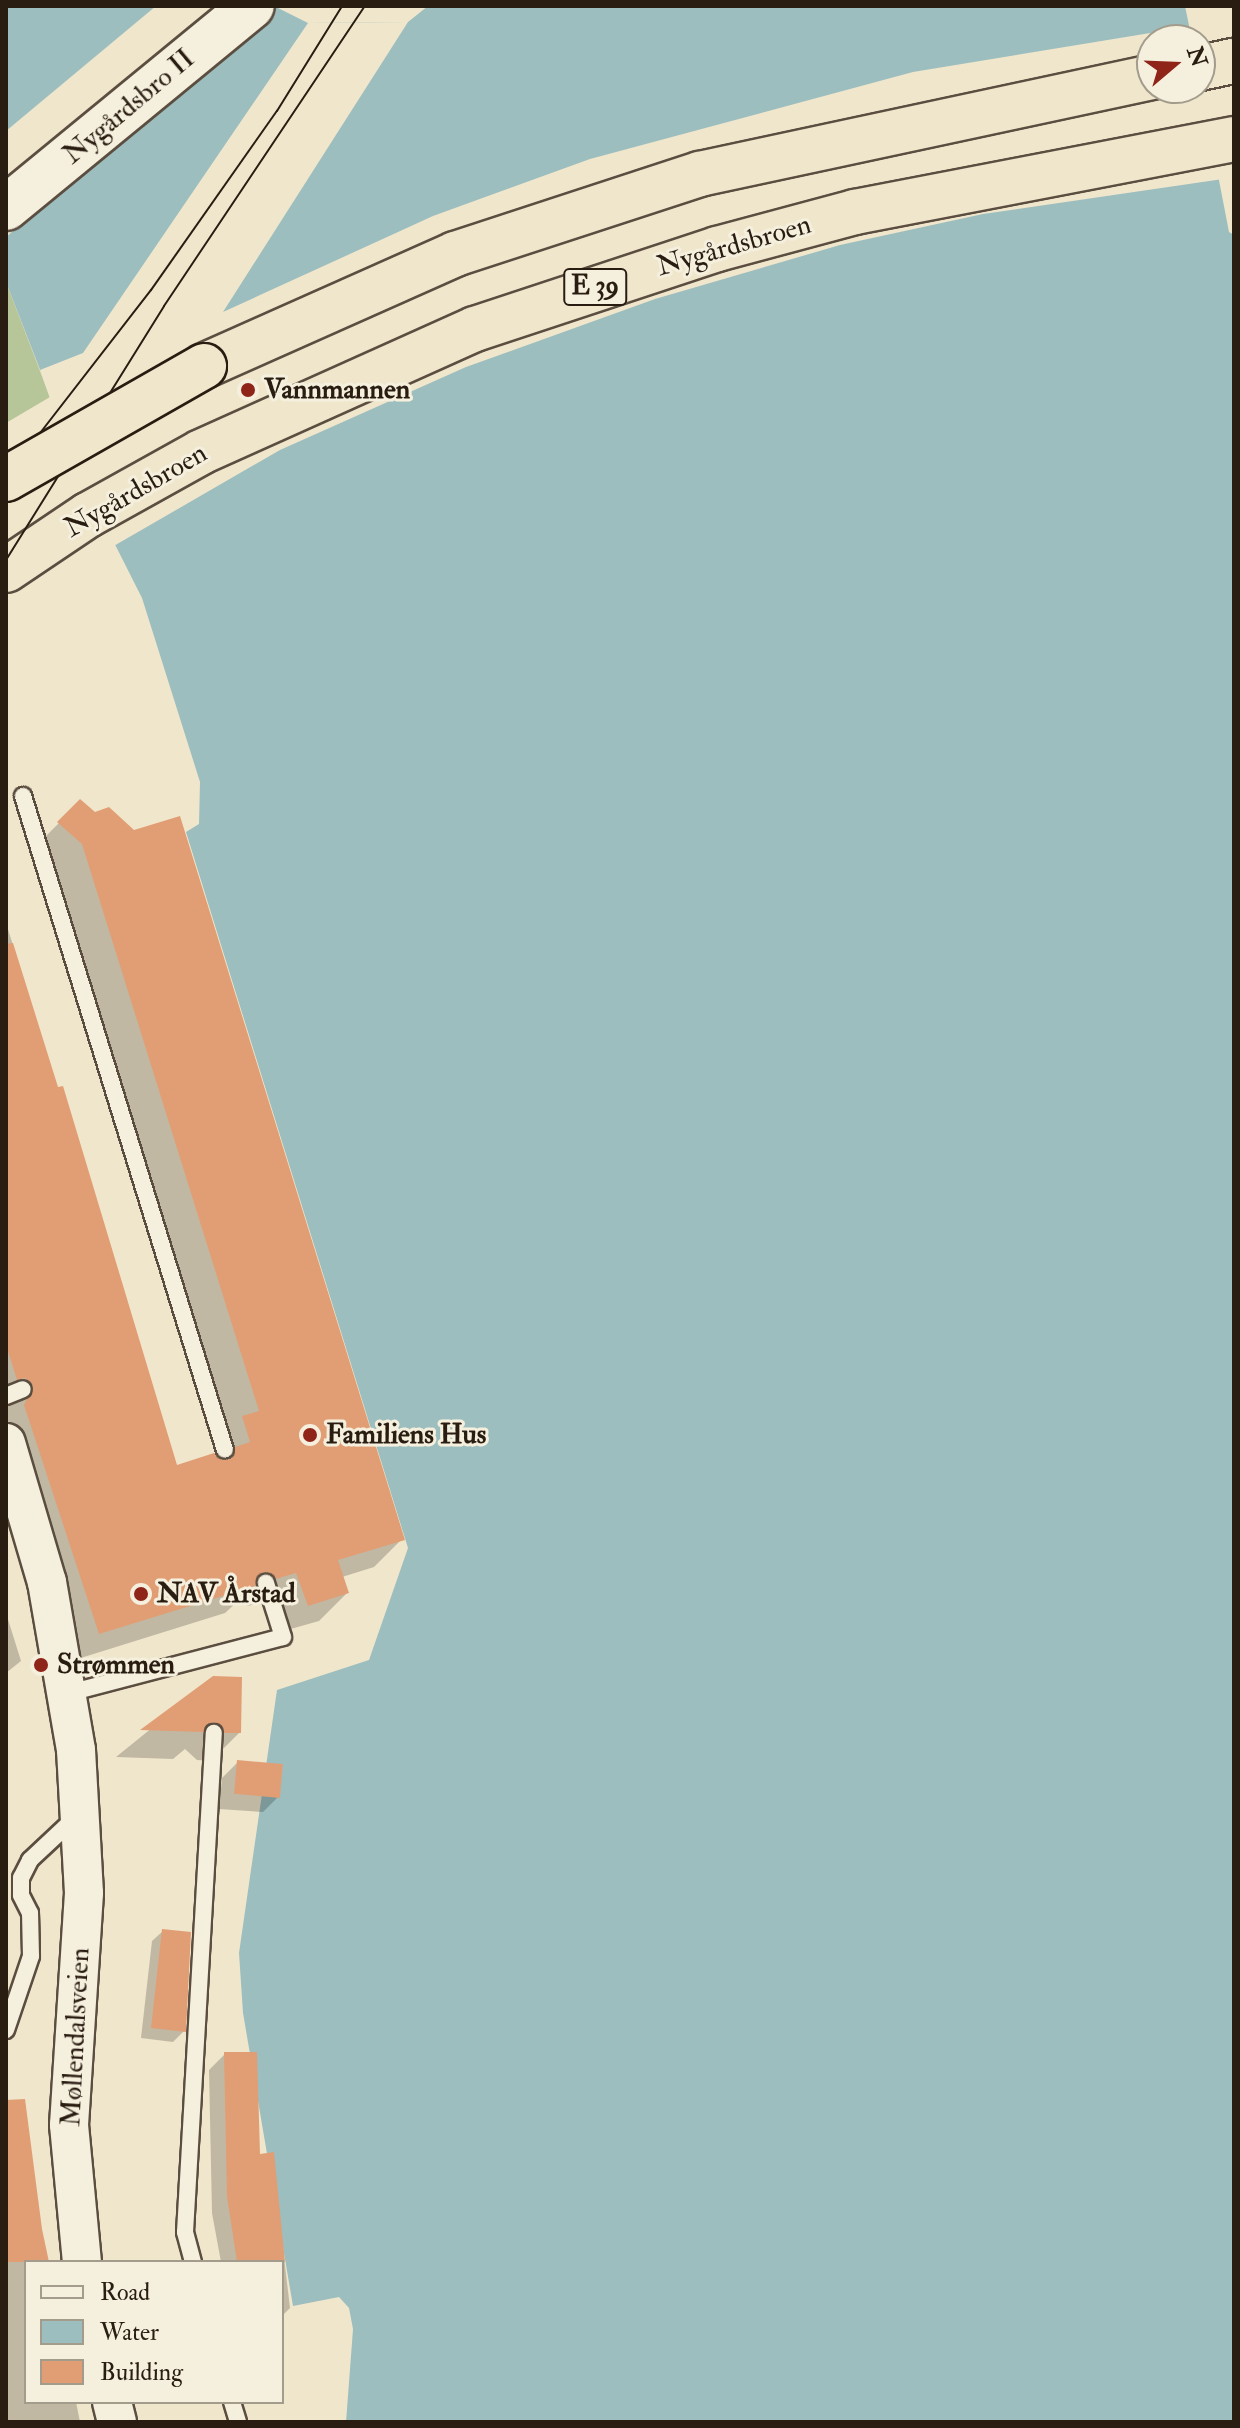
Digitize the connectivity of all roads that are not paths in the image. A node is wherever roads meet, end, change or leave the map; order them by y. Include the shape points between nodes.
1 (252, 6) edge
2 (1136, 80) edge
3 (1234, 139) edge
4 (6, 208) edge
5 (6, 479) edge
6 (6, 570) edge
7 (23, 796) dead end
8 (23, 1389) dead end
9 (6, 1396) edge
10 (6, 1443) edge
11 (225, 1450) dead end
12 (266, 1583) dead end
13 (69, 1693) junction
14 (214, 1733) dead end
15 (82, 1811) junction
16 (6, 2030) edge
17 (82, 2260) edge
18 (192, 2260) edge

1 - 4 main road, Nygårdsbro II
2 - 5 highway, bridge via 700,174 455,254 298,320 170,382
3 - 6 highway, Nygårdsbroen / E 39 via 855,212 717,249 504,319 329,391 201,452 88,515
7 - 11 lane
8 - 9 lane
10 - 13 street, Møllendalsveien via 47,1582
12 - 13 lane via 283,1637
13 - 15 street, Møllendalsveien
14 - 18 lane via 185,2232
15 - 16 lane, Møllendalsveien via 36,1854 21,1878 32,1943
15 - 17 street, Møllendalsveien via 84,1893 69,2125

